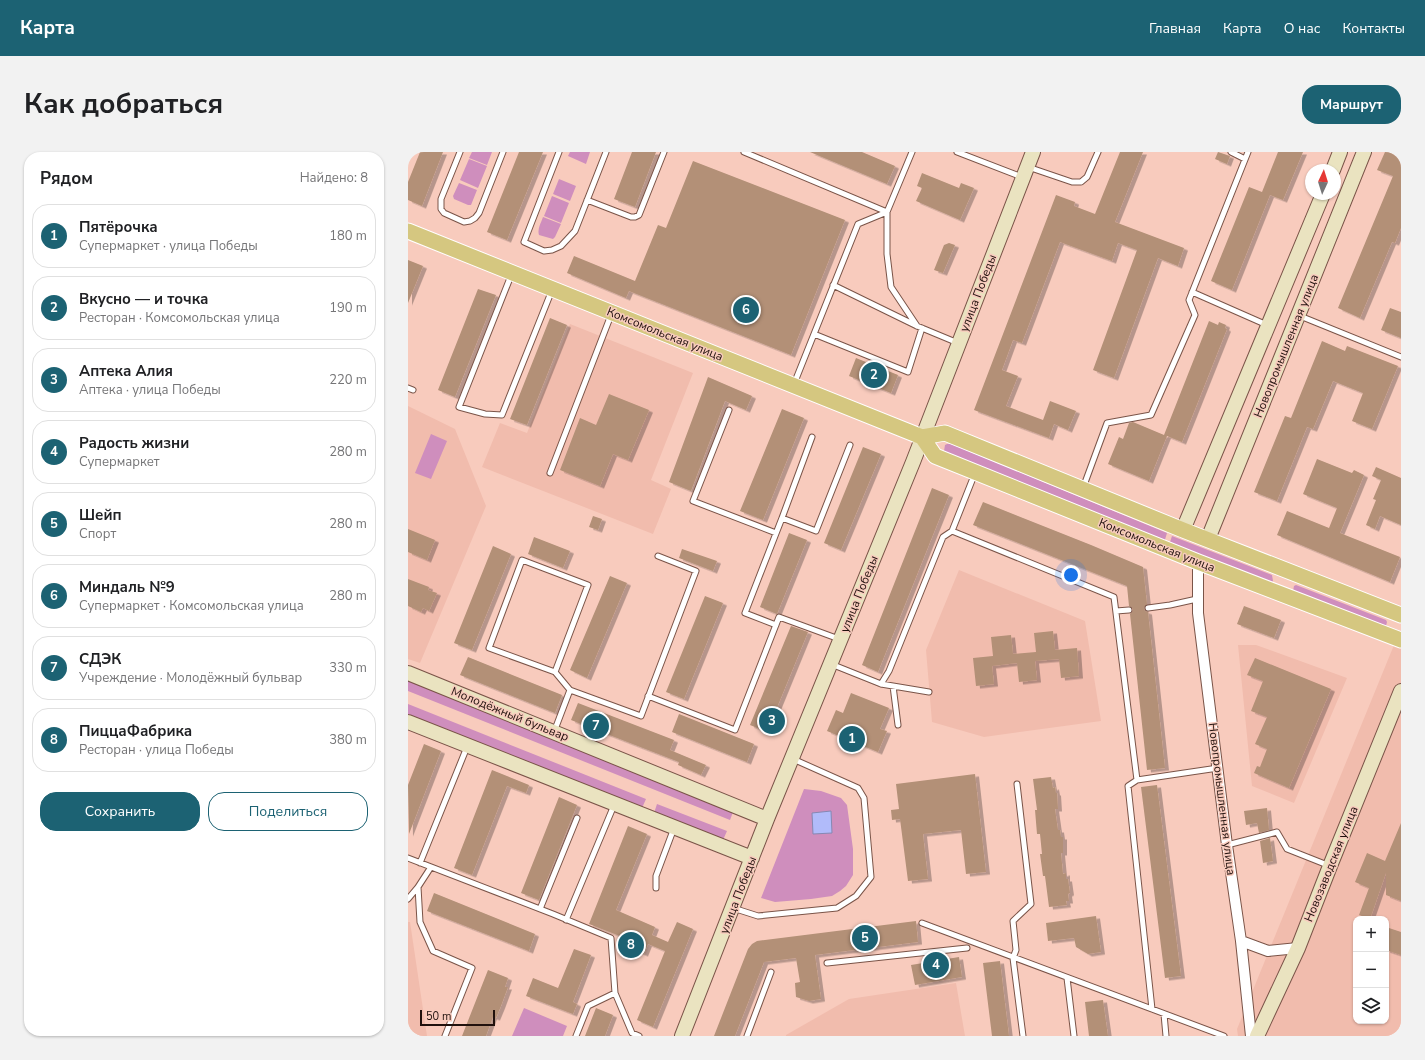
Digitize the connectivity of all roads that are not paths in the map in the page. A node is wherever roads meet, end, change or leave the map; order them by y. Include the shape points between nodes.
1 (460, 152) edge
2 (503, 152) edge
3 (559, 152) edge
4 (606, 152) edge
5 (664, 152) edge
6 (744, 152) edge
7 (912, 152) edge
8 (957, 152) edge
9 (1033, 152) edge
10 (1098, 152) edge
11 (1230, 152) edge
12 (1248, 152) edge
13 (1340, 152) edge
14 (1364, 152) edge
15 (1245, 159) junction
16 (1335, 164) edge
17 (1025, 172) junction
18 (587, 200) junction
19 (1320, 200) edge
20 (887, 212) junction
21 (408, 231) edge
22 (512, 273) junction
23 (833, 285) junction
24 (553, 289) junction
25 (1192, 292) junction
26 (611, 313) junction
27 (1299, 315) junction
28 (1268, 326) junction
29 (919, 327) junction
30 (814, 334) junction
31 (958, 344) junction
32 (1401, 357) edge
33 (793, 385) junction
34 (729, 410) dead end
35 (812, 437) dead end
36 (922, 437) junction
37 (850, 445) dead end
38 (550, 473) dead end
39 (976, 473) junction
40 (1083, 489) junction
41 (782, 518) junction
42 (1183, 530) junction
43 (952, 531) junction
44 (776, 533) junction
45 (1208, 539) junction
46 (658, 556) dead end
47 (1198, 562) junction
48 (1289, 571) junction
49 (1280, 594) junction
50 (1197, 599) junction
51 (1148, 608) dead end
52 (1130, 610) dead end
53 (1116, 611) junction
54 (1401, 615) edge
55 (776, 625) junction
56 (840, 640) junction
57 (1401, 640) edge
58 (830, 664) junction
59 (555, 672) junction
60 (408, 673) edge
61 (881, 684) junction
62 (893, 686) junction
63 (570, 690) junction
64 (1401, 691) edge
65 (929, 692) dead end
66 (648, 696) junction
67 (408, 722) edge
68 (898, 725) dead end
69 (554, 732) junction
70 (467, 745) junction
71 (792, 759) junction
72 (1218, 768) junction
73 (1137, 780) junction
74 (1017, 784) dead end
75 (612, 810) dead end
76 (577, 818) dead end
77 (767, 819) junction
78 (675, 828) junction
79 (1227, 845) junction
80 (408, 858) edge
81 (752, 858) junction
82 (420, 863) junction
83 (1330, 866) junction
84 (431, 867) junction
85 (418, 887) junction
86 (656, 888) dead end
87 (408, 899) edge
88 (733, 908) junction
89 (540, 909) junction
90 (566, 920) junction
91 (922, 923) dead end
92 (1241, 941) junction
93 (968, 948) dead end
94 (1298, 948) junction
95 (1014, 958) junction
96 (827, 964) dead end
97 (771, 972) dead end
98 (1068, 978) junction
99 (615, 993) junction
100 (1152, 1009) junction
101 (1164, 1014) junction
102 (631, 1034) edge
103 (445, 1036) edge
104 (576, 1036) edge
105 (639, 1036) edge
106 (682, 1036) edge
107 (747, 1036) edge
108 (1023, 1036) edge
109 (1074, 1036) edge
110 (1166, 1036) edge
111 (1224, 1036) edge
112 (1251, 1036) edge
113 (1257, 1036) edge

1 - 2 lane via 440,204 444,213 464,222 470,221 479,213
3 - 18 lane via 524,242 544,250 561,246 575,231
4 - 18 lane
5 - 18 lane via 639,215 631,217
6 - 20 lane
7 - 20 lane
8 - 17 lane
9 - 17 main road, улица Победы
10 - 17 lane via 1087,177 1081,182
11 - 15 lane
12 - 15 lane
13 - 16 main road
14 - 27 main road, Новопромышленная улица
15 - 25 lane
17 - 31 main road, улица Победы
19 - 28 main road, Новопромышленная улица
20 - 23 lane via 858,224
20 - 29 lane via 887,254 891,287
21 - 22 main road, Комсомольская улица
22 - 24 main road, Комсомольская улица
22 - 24 lane via 459,407 485,414 502,415
23 - 29 lane
23 - 30 lane
24 - 26 main road, Комсомольская улица
25 - 28 lane
25 - 40 lane via 1189,300 1194,315 1151,415 1107,423
26 - 33 main road, Комсомольская улица
26 - 38 lane
27 - 32 lane
27 - 45 main road, Новопромышленная улица
28 - 42 main road, Новопромышленная улица
29 - 30 lane via 908,372
29 - 31 lane
30 - 33 lane
31 - 36 main road, улица Победы
33 - 36 main road, Комсомольская улица
34 - 44 lane via 693,501
35 - 41 lane
36 - 39 main road, Комсомольская улица via 935,456
36 - 40 main road, Комсомольская улица via 945,433
36 - 56 main road, улица Победы
37 - 41 lane via 816,531
39 - 43 lane
39 - 47 main road, Комсомольская улица
40 - 42 main road, Комсомольская улица
41 - 44 lane
42 - 45 main road, Комсомольская улица
43 - 53 lane via 1114,597
43 - 61 lane via 943,537 889,671
44 - 55 lane via 745,613
45 - 48 main road, Комсомольская улица
46 - 66 lane via 696,571
47 - 49 main road, Комсомольская улица
47 - 50 street, Новопромышленная улица
48 - 49 main road
48 - 54 main road, Комсомольская улица
49 - 57 main road, Комсомольская улица
50 - 51 lane
50 - 72 street, Новопромышленная улица
52 - 53 lane
53 - 73 lane
55 - 56 lane via 779,617
55 - 66 lane via 736,730
56 - 58 main road, улица Победы
58 - 61 lane
58 - 71 main road, улица Победы
59 - 59 lane via 588,585 522,560 489,648
59 - 63 lane
60 - 69 main road, Молодёжный бульвар
61 - 62 lane
62 - 65 lane
62 - 68 lane
63 - 66 lane via 641,716
63 - 69 lane
64 - 83 main road, Новозаводская улица
67 - 70 main road
69 - 77 main road, Молодёжный бульвар
70 - 78 main road
70 - 82 lane
71 - 77 main road, улица Победы
71 - 88 lane via 858,788 864,798 871,877 856,896 837,908 758,916
72 - 73 lane
72 - 79 street, Новопромышленная улица
73 - 100 lane via 1128,786
74 - 95 lane via 1031,904 1013,921 1016,950
75 - 90 lane
76 - 89 lane
77 - 81 main road, улица Победы
78 - 81 main road
78 - 86 lane via 656,876
79 - 83 lane via 1277,832 1287,849
79 - 92 street, Новопромышленная улица
80 - 82 lane
81 - 88 main road, улица Победы
82 - 84 lane
83 - 94 main road, Новозаводская улица
84 - 85 lane
84 - 89 lane
85 - 87 lane
85 - 103 lane via 420,922 433,951 472,968
88 - 106 main road, улица Победы
89 - 90 lane
90 - 99 lane via 611,938
91 - 95 lane
92 - 94 street via 1268,951
92 - 112 street, Новопромышленная улица
93 - 96 lane
94 - 113 main road, Новозаводская улица
95 - 98 lane
95 - 108 lane
97 - 107 lane
98 - 100 lane
98 - 109 lane
99 - 102 lane
99 - 104 lane via 588,1006
100 - 101 lane
101 - 110 lane
101 - 111 lane
102 - 105 lane

